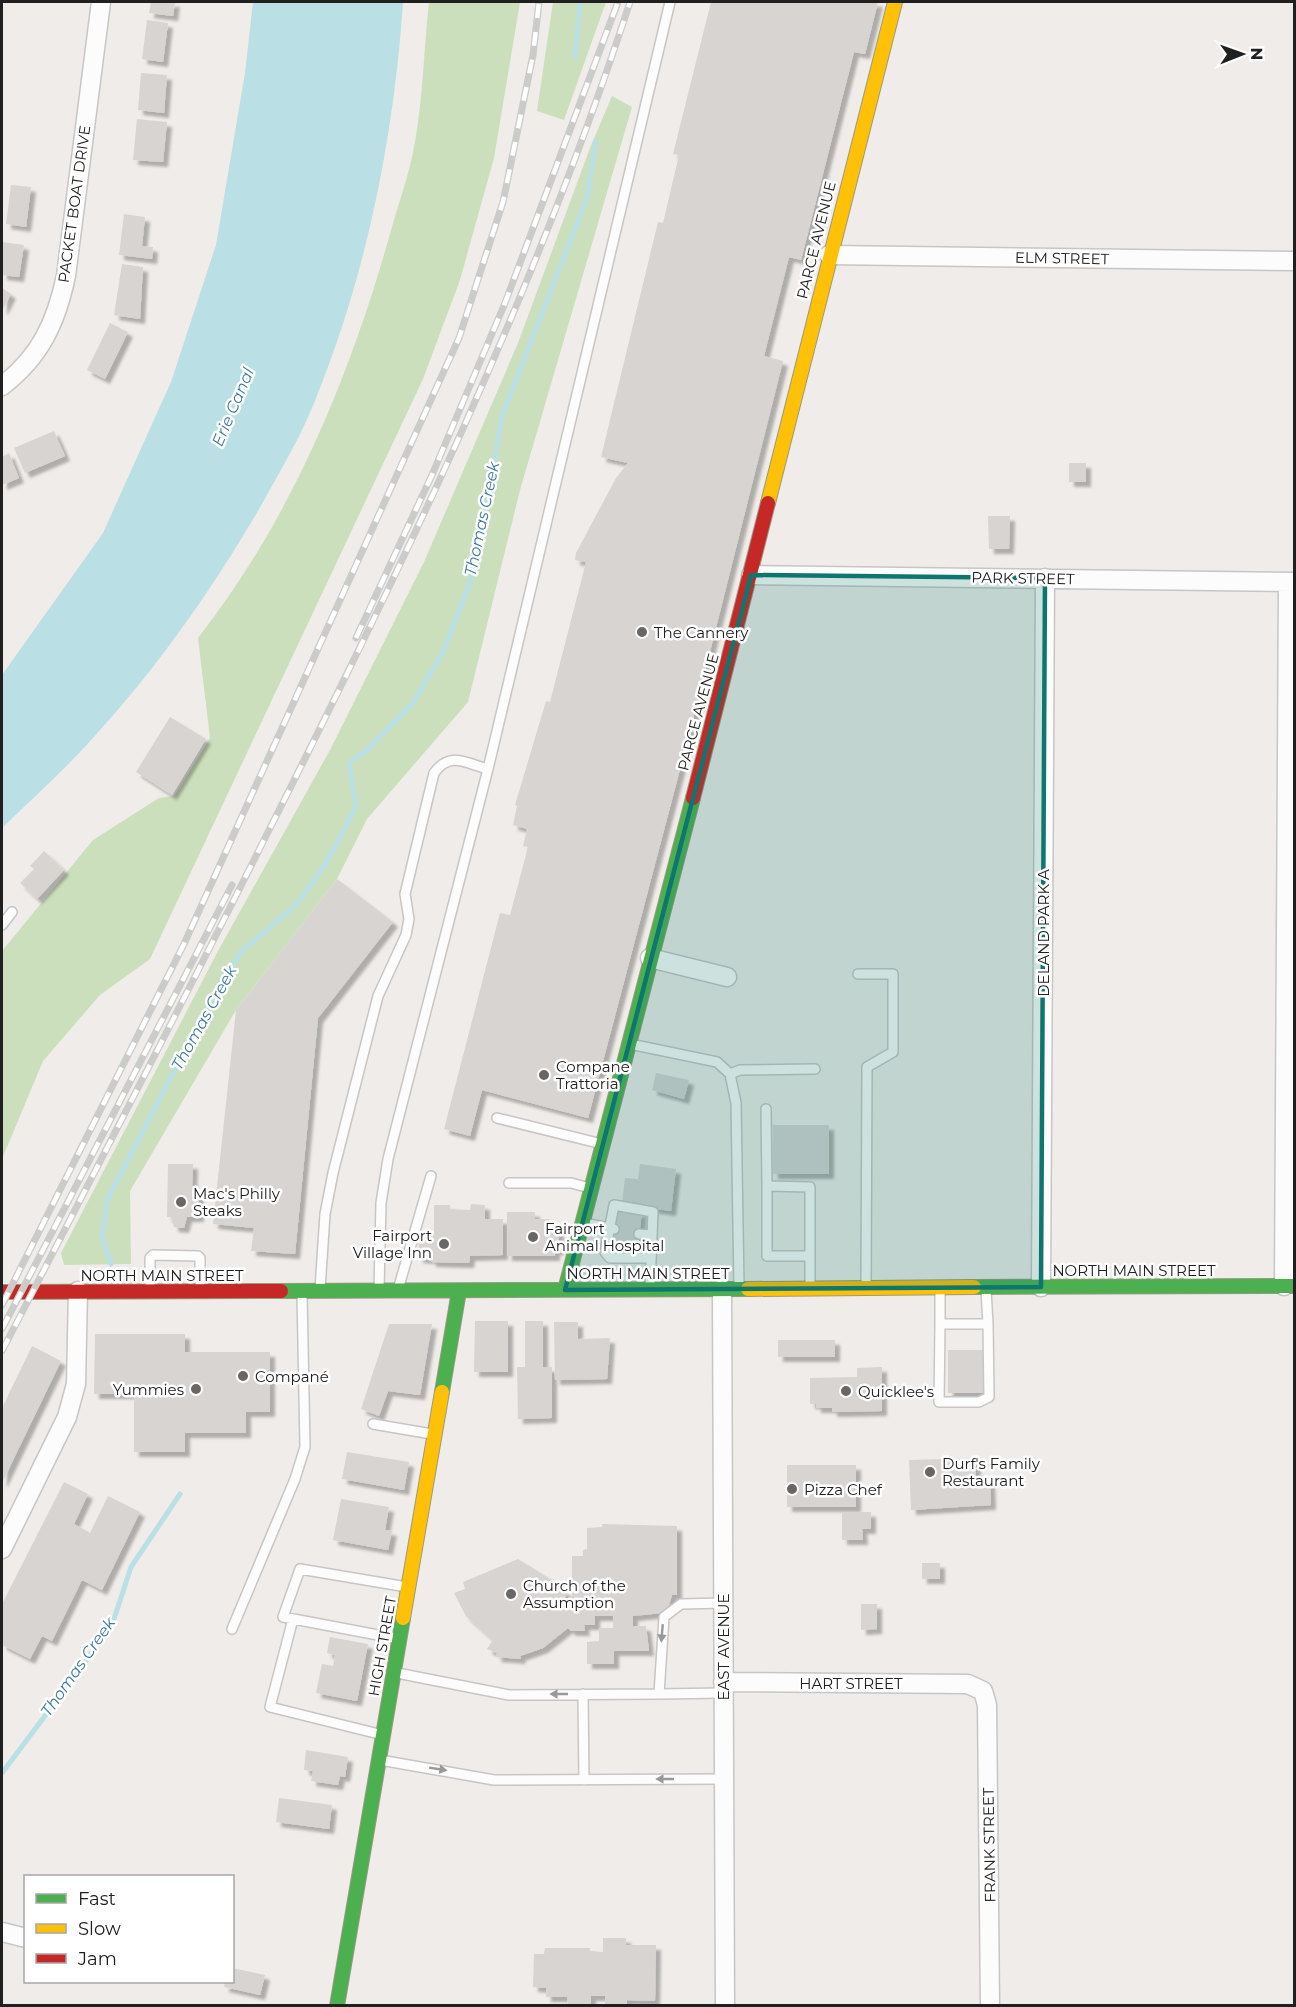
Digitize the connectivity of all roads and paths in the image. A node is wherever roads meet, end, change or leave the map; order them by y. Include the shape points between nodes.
1 (101, 2) edge
2 (670, 2) edge
3 (895, 2) edge
4 (829, 255) junction
5 (1294, 261) edge
6 (2, 386) edge
7 (751, 575) junction
8 (1044, 578) junction
9 (1291, 582) edge
10 (488, 769) junction
11 (12, 912) dead end
12 (2, 925) edge
13 (650, 958) junction
14 (858, 974) dead end
15 (727, 977) dead end
16 (628, 1044) junction
17 (815, 1070) dead end
18 (730, 1074) junction
19 (766, 1109) dead end
20 (497, 1118) dead end
21 (602, 1144) junction
22 (431, 1176) dead end
23 (509, 1183) dead end
24 (767, 1186) junction
25 (591, 1188) junction
26 (582, 1223) junction
27 (612, 1229) junction
28 (639, 1233) dead end
29 (652, 1235) junction
30 (810, 1256) junction
31 (651, 1258) junction
32 (1289, 1286) edge
33 (1041, 1287) junction
34 (866, 1288) junction
35 (940, 1288) junction
36 (986, 1288) junction
37 (730, 1289) junction
38 (810, 1289) junction
39 (565, 1290) junction
40 (650, 1290) junction
41 (78, 1291) junction
42 (150, 1291) junction
43 (200, 1291) junction
44 (302, 1291) junction
45 (320, 1291) junction
46 (379, 1291) junction
47 (398, 1291) junction
48 (459, 1291) junction
49 (2, 1292) edge
50 (940, 1324) junction
51 (988, 1324) junction
52 (372, 1424) dead end
53 (434, 1435) junction
54 (2, 1549) edge
55 (409, 1587) junction
56 (723, 1603) junction
57 (293, 1619) junction
58 (231, 1629) dead end
59 (400, 1639) junction
60 (395, 1673) junction
61 (979, 1687) joint
62 (723, 1688) junction
63 (583, 1694) junction
64 (659, 1694) junction
65 (384, 1736) junction
66 (380, 1760) junction
67 (724, 1779) junction
68 (584, 1780) junction
69 (2, 1936) edge
70 (24, 1938) edge
71 (338, 2006) edge
72 (724, 2006) edge
73 (990, 2006) edge

1 - 6 street, PACKET BOAT DRIVE via 59,307 38,351
2 - 10 lane
3 - 4 street, PARCE AVENUE
4 - 5 street, ELM STREET
4 - 7 street, PARCE AVENUE
7 - 8 street, PARK STREET
7 - 13 street, PARCE AVENUE
8 - 9 street, PARK STREET
8 - 33 street, DELAND PARK A
9 - 32 street
10 - 45 lane via 450,759 435,774 405,894 409,920 406,935 378,996 333,1173 325,1214
10 - 46 lane via 388,1159 381,1203
11 - 12 lane
13 - 15 street
13 - 16 street, PARCE AVENUE
14 - 34 lane via 893,974 893,1052 867,1067
16 - 18 lane via 717,1062
16 - 21 street, PARCE AVENUE
17 - 18 lane via 740,1070
18 - 37 lane via 736,1103
19 - 24 lane
20 - 21 lane
21 - 25 street, PARCE AVENUE
22 - 47 lane
23 - 25 lane via 571,1183
24 - 30 lane via 810,1187
24 - 30 lane via 767,1256
25 - 26 street, PARCE AVENUE
26 - 27 lane
26 - 39 street, PARCE AVENUE
27 - 29 lane via 614,1205 653,1212
27 - 31 lane via 605,1252 610,1258
28 - 29 lane
29 - 31 lane
30 - 38 lane
31 - 40 lane
32 - 33 street, NORTH MAIN STREET
33 - 36 street, NORTH MAIN STREET
34 - 35 street, NORTH MAIN STREET
34 - 38 street, NORTH MAIN STREET
35 - 36 street, NORTH MAIN STREET
35 - 50 lane
36 - 51 lane
37 - 38 street, NORTH MAIN STREET
37 - 40 street, NORTH MAIN STREET
37 - 56 street, EAST AVENUE
39 - 40 street, NORTH MAIN STREET
39 - 48 street, NORTH MAIN STREET
41 - 42 street, NORTH MAIN STREET
41 - 49 street, NORTH MAIN STREET
41 - 54 street via 76,1384 67,1417
42 - 43 street, NORTH MAIN STREET
42 - 43 lane via 150,1258 198,1256
43 - 44 street, NORTH MAIN STREET
44 - 45 street, NORTH MAIN STREET
44 - 58 lane via 305,1447
45 - 46 street, NORTH MAIN STREET
46 - 47 street, NORTH MAIN STREET
47 - 48 street, NORTH MAIN STREET
48 - 53 street, HIGH STREET
50 - 51 lane
50 - 51 lane via 939,1402 979,1402 989,1397
52 - 53 lane
53 - 55 street, HIGH STREET
55 - 57 lane via 300,1569 283,1617
55 - 59 street, HIGH STREET
56 - 62 street, EAST AVENUE
56 -> 64 lane via 681,1604 664,1617
57 - 59 lane
57 - 65 lane via 270,1707
59 - 60 street, HIGH STREET
63 -> 60 lane via 509,1695
60 - 65 street, HIGH STREET
61 - 62 street, HART STREET via 968,1684
61 - 73 street, FRANK STREET via 987,1705
62 - 64 lane
62 - 67 street, EAST AVENUE
63 - 64 lane
63 - 68 lane
65 - 66 street, HIGH STREET
66 -> 68 lane via 494,1780
66 - 71 street, HIGH STREET
67 -> 68 lane
67 - 72 street, EAST AVENUE
69 - 70 street

